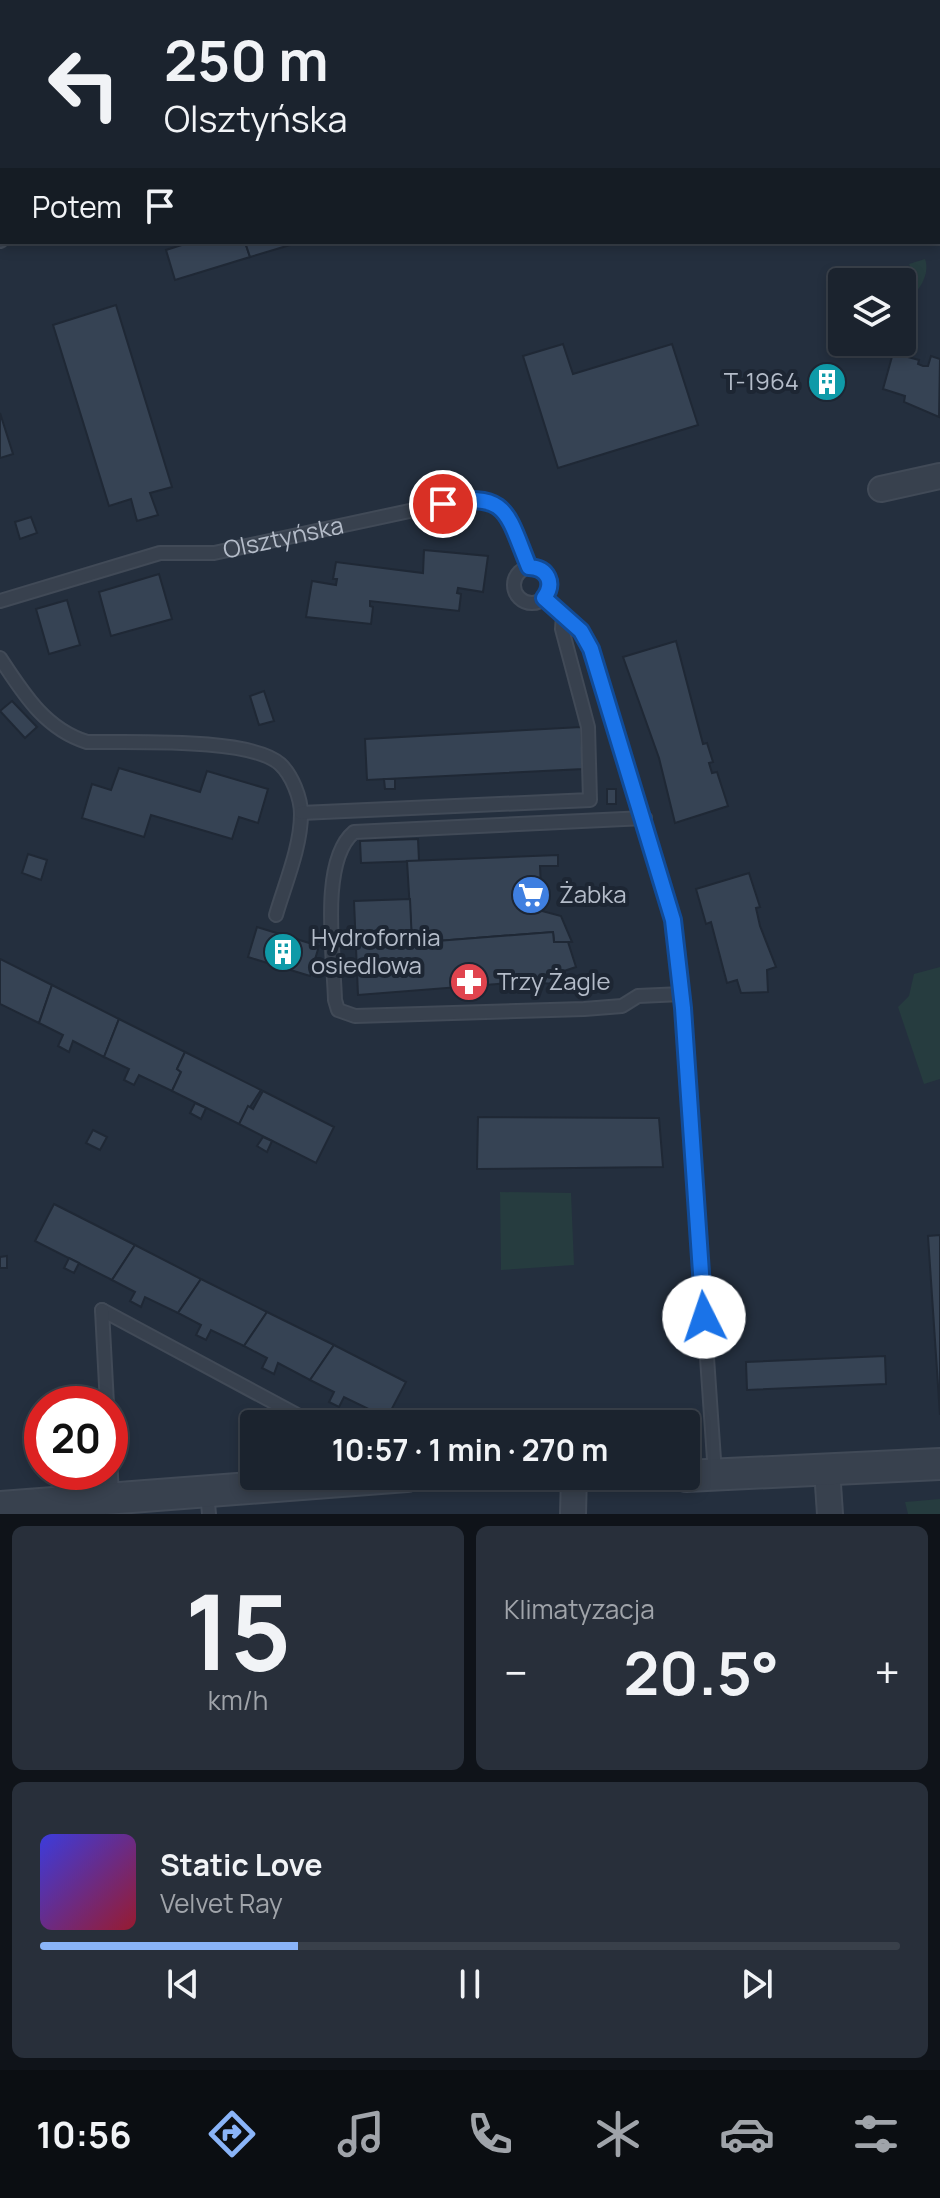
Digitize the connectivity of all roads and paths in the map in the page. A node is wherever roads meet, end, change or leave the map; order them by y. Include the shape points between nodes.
1 (940, 476) edge
2 (881, 489) dead end
3 (529, 567) junction
4 (544, 598) junction
5 (0, 601) edge
6 (563, 615) junction
7 (0, 658) edge
8 (301, 813) junction
9 (645, 818) junction
10 (276, 915) dead end
11 (682, 994) junction
12 (106, 1386) edge
13 (288, 1410) edge
14 (698, 1410) edge
15 (940, 1464) edge
16 (827, 1470) junction
17 (700, 1476) edge
18 (112, 1490) edge
19 (304, 1490) edge
20 (574, 1490) edge
21 (112, 1500) junction
22 (208, 1503) edge
23 (0, 1507) edge
24 (573, 1514) edge
25 (830, 1514) edge

1 - 2 street
3 - 4 lane, Olsztyńska via 544,570 549,577
3 - 4 lane via 515,578 516,595 532,604
3 - 5 lane, Olsztyńska via 506,510 470,498 214,553 160,553
4 - 6 lane
6 - 8 lane via 562,629 588,727 590,800
6 - 9 lane via 591,649
7 - 8 lane via 35,707 68,736 87,742 252,751 280,764 293,783
8 - 10 lane
9 - 11 lane via 673,920
9 - 11 lane via 354,832 342,844 332,875 335,1000 338,1010 355,1016 584,1009 622,1006 638,996
11 - 14 lane
12 - 13 lane via 102,1310
15 - 16 street
16 - 17 street
16 - 25 street
18 - 21 lane
19 - 22 street
20 - 24 street
21 - 22 street
21 - 23 street

